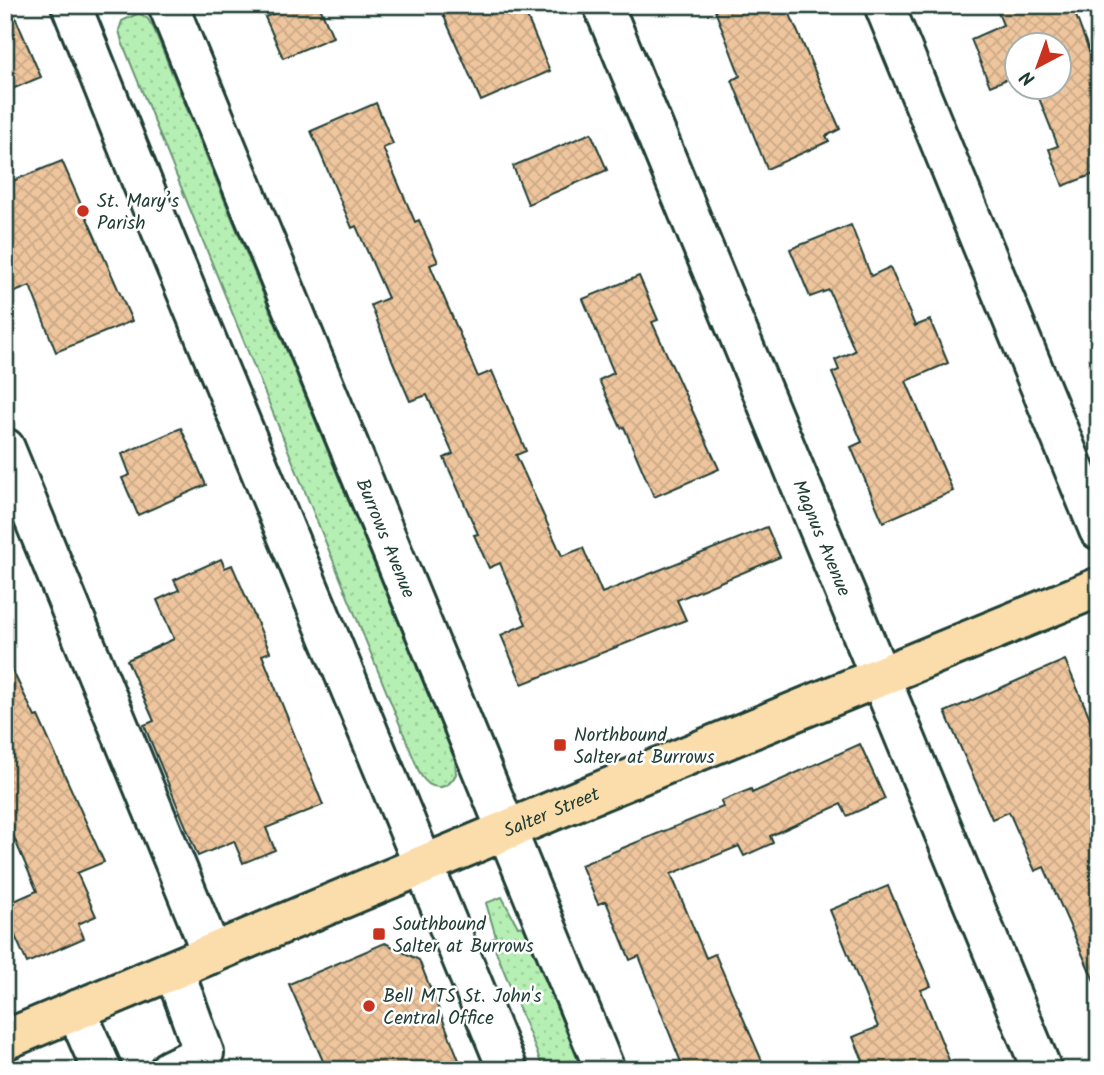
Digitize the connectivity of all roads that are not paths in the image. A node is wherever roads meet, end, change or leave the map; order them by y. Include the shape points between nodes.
1 (71, 5) edge
2 (168, 5) edge
3 (603, 5) edge
4 (884, 5) edge
5 (5, 447) edge
6 (1099, 530) edge
7 (1099, 587) edge
8 (879, 676) junction
9 (507, 830) junction
10 (425, 865) junction
11 (212, 954) junction
12 (174, 970) junction
13 (76, 1010) junction
14 (5, 1040) edge
15 (102, 1070) edge
16 (169, 1070) edge
17 (508, 1070) edge
18 (605, 1070) edge
19 (1042, 1070) edge

1 - 10 street
2 - 9 street, Burrows Avenue
3 - 8 street, Magnus Avenue
4 - 6 street
5 - 11 street
7 - 8 main road, Salter Street
8 - 9 main road, Salter Street
8 - 19 street, Magnus Avenue
9 - 10 main road, Salter Street
9 - 18 street, Burrows Avenue
10 - 11 main road, Salter Street
10 - 17 street
11 - 12 main road, Salter Street
12 - 13 main road, Salter Street
12 - 16 street via 204,1053
13 - 14 main road, Salter Street
13 - 15 street

